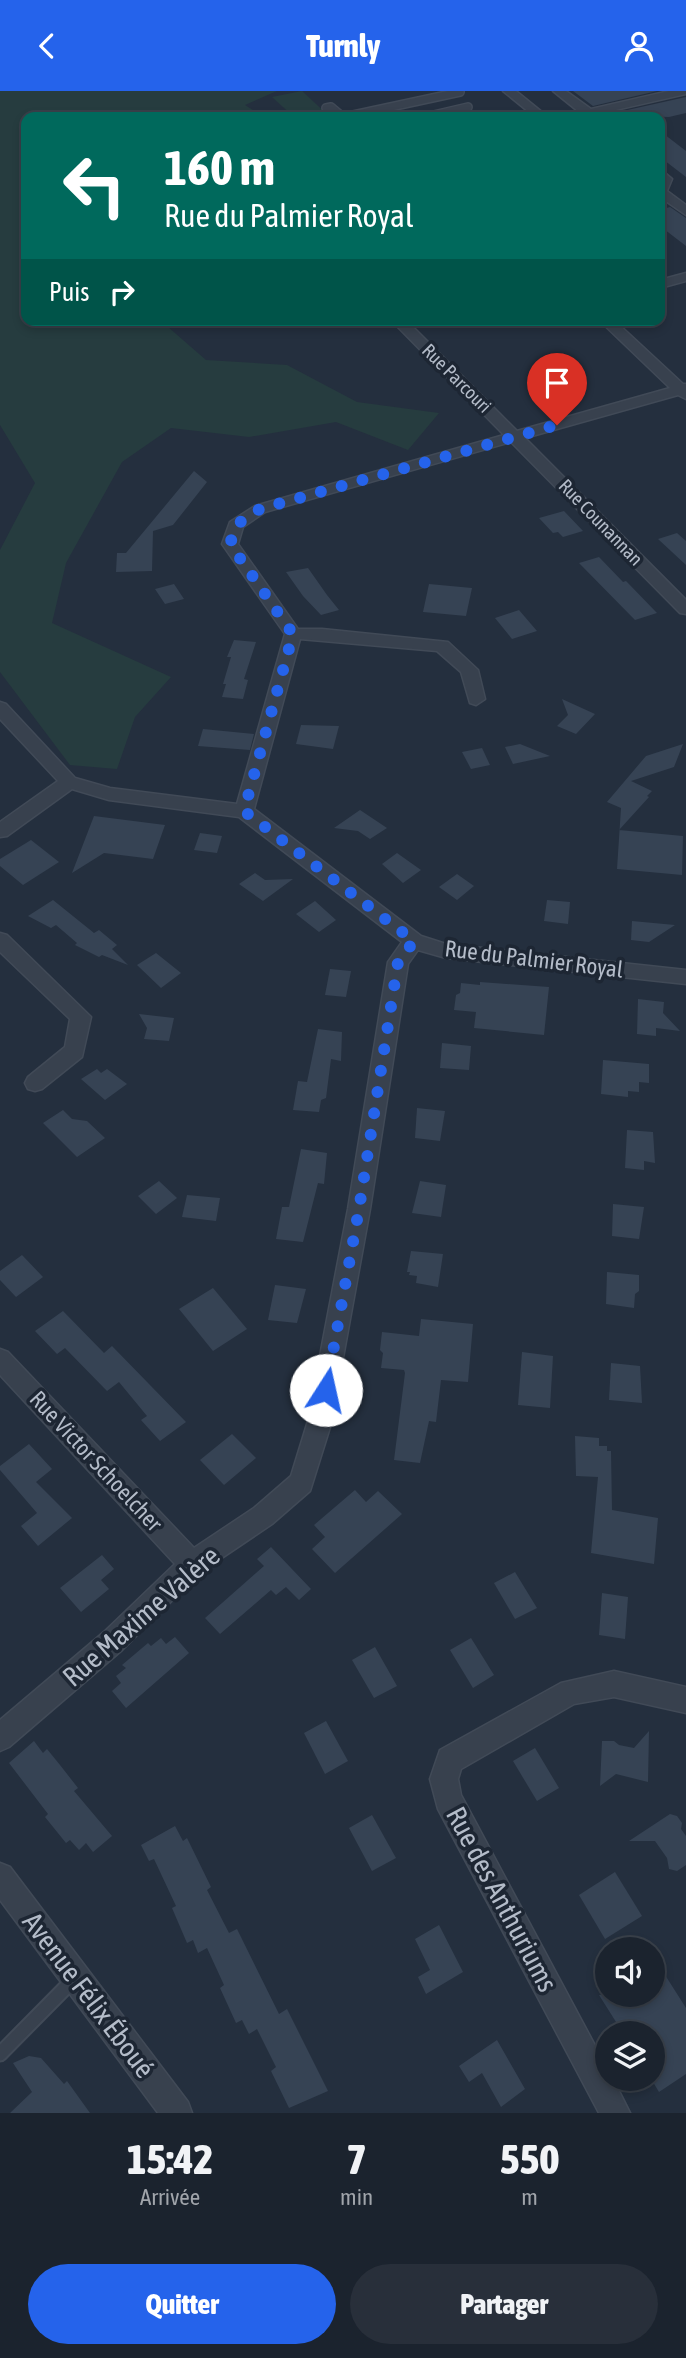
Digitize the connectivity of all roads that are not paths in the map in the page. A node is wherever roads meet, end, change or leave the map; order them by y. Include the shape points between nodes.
1 (509, 91) edge
2 (559, 91) edge
3 (684, 91) edge
4 (460, 92) edge
5 (468, 107) dead end
6 (326, 108) dead end
7 (376, 110) joint
8 (337, 112) edge
9 (367, 112) edge
10 (446, 112) edge
11 (536, 112) edge
12 (587, 112) edge
13 (603, 112) edge
14 (665, 195) edge
15 (686, 211) edge
16 (686, 277) edge
17 (665, 283) edge
18 (404, 326) edge
19 (613, 326) edge
20 (684, 391) edge
21 (516, 436) junction
22 (686, 609) edge
23 (293, 634) junction
24 (476, 699) dead end
25 (0, 708) edge
26 (69, 782) junction
27 (244, 811) junction
28 (0, 831) edge
29 (0, 940) edge
30 (414, 941) junction
31 (686, 977) edge
32 (35, 1083) dead end
33 (0, 1359) edge
34 (192, 1564) junction
35 (686, 1700) edge
36 (0, 1738) edge
37 (0, 1877) edge
38 (76, 1977) junction
39 (0, 2054) edge
40 (177, 2113) edge
41 (615, 2113) edge

1 - 11 street
2 - 12 street
3 - 13 street
4 - 7 lane
5 - 10 lane
6 - 8 lane
7 - 9 lane
14 - 15 street
16 - 17 street
18 - 21 street, Rue Parcouri
19 - 20 street
20 - 21 street
21 - 22 street, Rue Counannan
21 - 23 street via 260,509 236,525 230,544
23 - 24 street via 442,646 470,670
23 - 27 street
25 - 26 street
26 - 27 street via 109,794
26 - 28 street
27 - 30 street, Rue du Palmier Royal
29 - 32 street via 81,1017 75,1051
30 - 31 street, Rue du Palmier Royal via 446,951
30 - 34 street, Rue Maxime Valère via 398,962 319,1424 301,1483 263,1516
33 - 34 street, Rue Victor Schoelcher
34 - 36 street, Rue Maxime Valère via 113,1641
35 - 41 street, Rue des Anthuriums via 614,1684 570,1692 450,1760 444,1779 448,1799
37 - 38 street, Avenue Félix Éboué
38 - 39 lane
38 - 40 street, Avenue Félix Éboué

